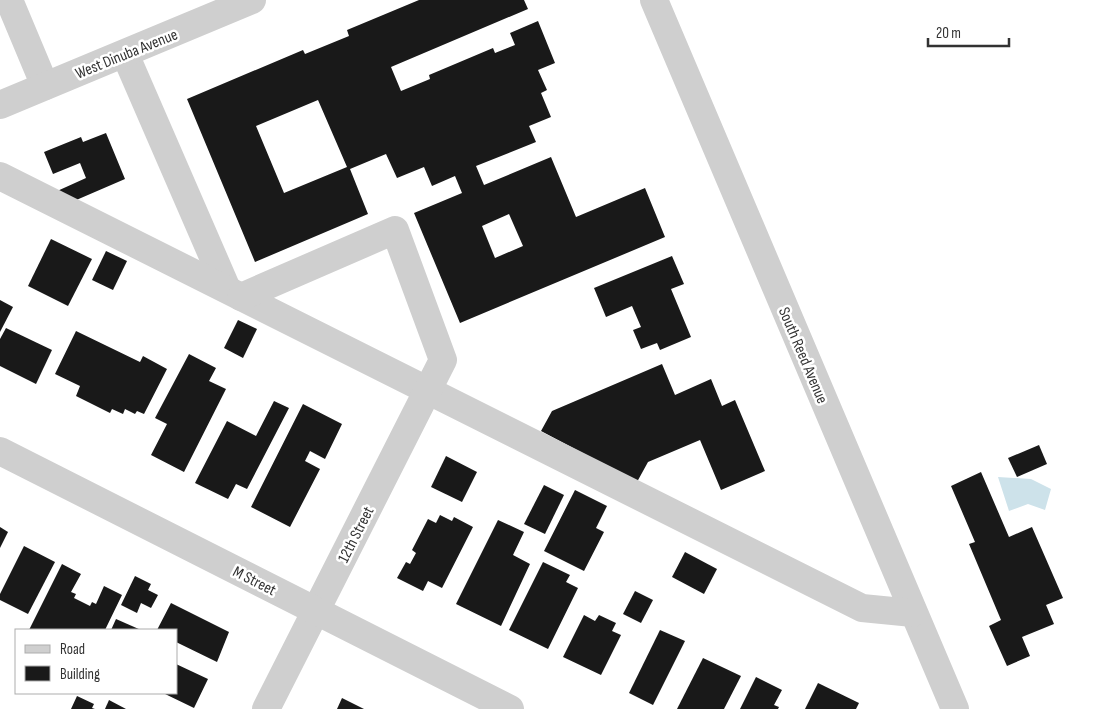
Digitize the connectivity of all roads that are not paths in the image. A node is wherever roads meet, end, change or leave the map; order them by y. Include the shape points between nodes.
1 (9, 0) edge
2 (252, 0) edge
3 (654, 0) edge
4 (125, 54) junction
5 (45, 86) junction
6 (0, 105) edge
7 (0, 176) edge
8 (234, 293) junction
9 (428, 390) junction
10 (0, 451) edge
11 (316, 611) junction
12 (913, 613) junction
13 (945, 702) edge
14 (266, 709) edge
15 (510, 709) edge

1 - 5 street
2 - 4 street, West Dinuba Avenue
3 - 12 street, South Reed Avenue
4 - 5 street, West Dinuba Avenue
4 - 8 street
5 - 6 street, West Dinuba Avenue
7 - 8 street
8 - 9 street
8 - 9 street, 12th Street via 395,230 443,360
9 - 11 street, 12th Street
9 - 12 street via 862,608
10 - 11 street, M Street
11 - 14 street, 12th Street
11 - 15 street, M Street
12 - 13 street, South Reed Avenue

